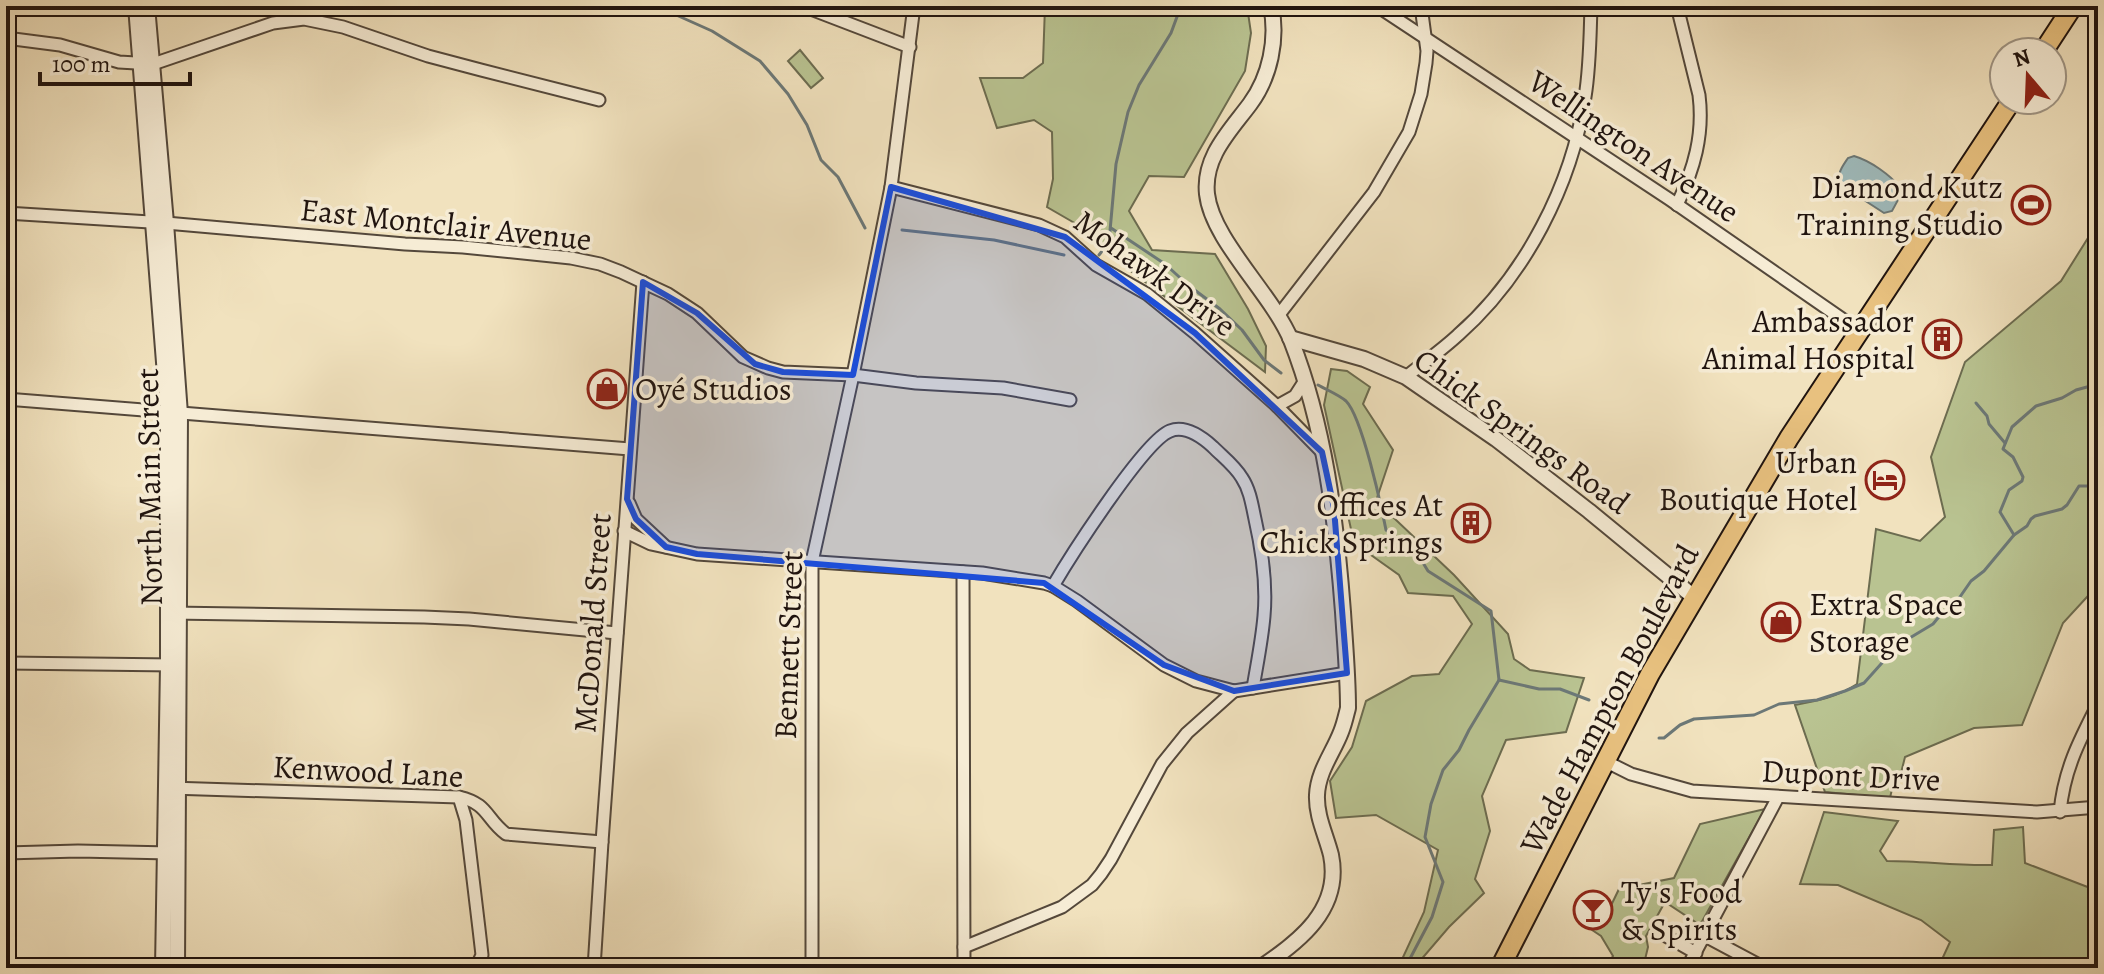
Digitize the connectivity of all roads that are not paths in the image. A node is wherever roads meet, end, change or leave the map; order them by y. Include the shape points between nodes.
1 (136, 6) edge
2 (147, 6) edge
3 (803, 6) edge
4 (914, 6) edge
5 (1271, 6) edge
6 (1377, 6) edge
7 (1421, 6) edge
8 (1591, 6) edge
9 (1677, 6) edge
10 (2073, 6) edge
11 (2053, 36) edge
12 (6, 38) edge
13 (1425, 38) junction
14 (910, 47) junction
15 (147, 64) junction
16 (599, 100) dead end
17 (2002, 116) edge
18 (1576, 137) junction
19 (891, 187) junction
20 (1677, 205) junction
21 (6, 213) edge
22 (160, 223) junction
23 (643, 282) junction
24 (1278, 316) junction
25 (1861, 332) junction
26 (1290, 338) junction
27 (853, 375) junction
28 (1406, 377) junction
29 (1304, 382) junction
30 (6, 399) edge
31 (1070, 400) dead end
32 (1277, 406) junction
33 (174, 413) junction
34 (630, 449) junction
35 (1322, 452) junction
36 (627, 499) junction
37 (624, 531) junction
38 (666, 547) junction
39 (812, 562) junction
40 (963, 572) junction
41 (1053, 586) junction
42 (1695, 598) junction
43 (173, 614) junction
44 (617, 633) junction
45 (6, 663) edge
46 (173, 665) junction
47 (1347, 673) junction
48 (1253, 688) junction
49 (1234, 691) junction
50 (2098, 704) edge
51 (1605, 761) junction
52 (172, 788) junction
53 (459, 797) junction
54 (1778, 797) junction
55 (2098, 807) edge
56 (2060, 812) junction
57 (602, 842) junction
58 (6, 853) edge
59 (172, 853) junction
60 (1657, 931) dead end
61 (1705, 936) junction
62 (964, 947) junction
63 (1696, 953) junction
64 (170, 966) edge
65 (272, 968) edge
66 (476, 968) edge
67 (594, 968) edge
68 (812, 968) edge
69 (964, 968) edge
70 (1260, 968) edge
71 (1500, 968) edge
72 (1687, 968) edge
73 (1765, 968) edge

1 - 15 street, North Main Street
2 - 15 street, North Main Street
3 - 14 street
4 - 14 street, Bennett Street
5 - 24 street via 1269,66 1252,102 1211,161 1207,195 1225,237
6 - 13 street, Wellington Avenue
7 - 13 street
8 - 18 street via 1586,96
9 - 20 street via 1701,108 1694,165
10 - 11 main road
12 - 15 street
13 - 18 street, Wellington Avenue
13 - 24 street via 1421,94 1409,132 1374,192
14 - 19 street, Bennett Street
15 - 16 street via 273,23 304,19
15 - 22 street, North Main Street
17 - 25 main road, Wade Hampton Boulevard
18 - 20 street, Wellington Avenue
18 - 28 street via 1544,223 1516,269 1459,334
19 - 27 street, Bennett Street
19 - 32 street, Mohawk Drive via 1039,225 1065,237 1096,265 1147,294
20 - 25 street, Wellington Avenue
21 - 22 street, East Montclair Avenue
22 - 23 street, East Montclair Avenue via 571,258
22 - 33 street, North Main Street
23 - 27 street, East Montclair Avenue via 697,313 755,364 783,372
23 - 34 street, McDonald Street
24 - 26 street
25 - 42 main road, Wade Hampton Boulevard via 1789,438
26 - 28 street, Chick Springs Road
26 - 29 street
27 - 31 street, East Montclair Avenue via 1014,389
27 - 39 street, Bennett Street
28 - 42 street, Chick Springs Road via 1496,439
29 - 32 street via 1295,396
29 - 35 street
30 - 33 street
32 - 35 street, Mohawk Drive
33 - 34 street
33 - 43 street, North Main Street
34 - 36 street, McDonald Street
35 - 47 street via 1334,508
36 - 37 street, McDonald Street
36 - 38 street via 636,519
37 - 38 street
37 - 44 street, McDonald Street
38 - 39 street
39 - 40 street
39 - 68 street, Bennett Street
40 - 41 street
40 - 62 street
41 - 48 street via 1134,467 1163,434 1174,429 1202,437 1237,470 1252,503 1265,606
41 - 49 street via 1164,665
42 - 51 main road, Wade Hampton Boulevard
43 - 44 street via 424,617
43 - 46 street, North Main Street
44 - 57 street, McDonald Street
45 - 46 street
46 - 52 street, North Main Street
47 - 48 street
47 - 70 street via 1348,708 1320,776 1317,797 1332,863 1330,891 1310,929
48 - 49 street
49 - 62 street via 1162,764 1092,885 1062,907
50 - 56 street via 2068,768
51 - 54 street, Dupont Drive via 1692,791
51 - 71 main road, Wade Hampton Boulevard
52 - 53 street, Kenwood Lane
52 - 59 street, North Main Street
53 - 57 street, Kenwood Lane via 480,804 506,834
53 - 66 street via 482,955
54 - 56 street, Dupont Drive
54 - 61 street
55 - 56 street, Dupont Drive
57 - 67 street, McDonald Street
58 - 59 street
59 - 64 street, North Main Street
60 - 63 street
61 - 63 street
61 - 73 street
62 - 69 street
63 - 72 street
64 - 65 street

